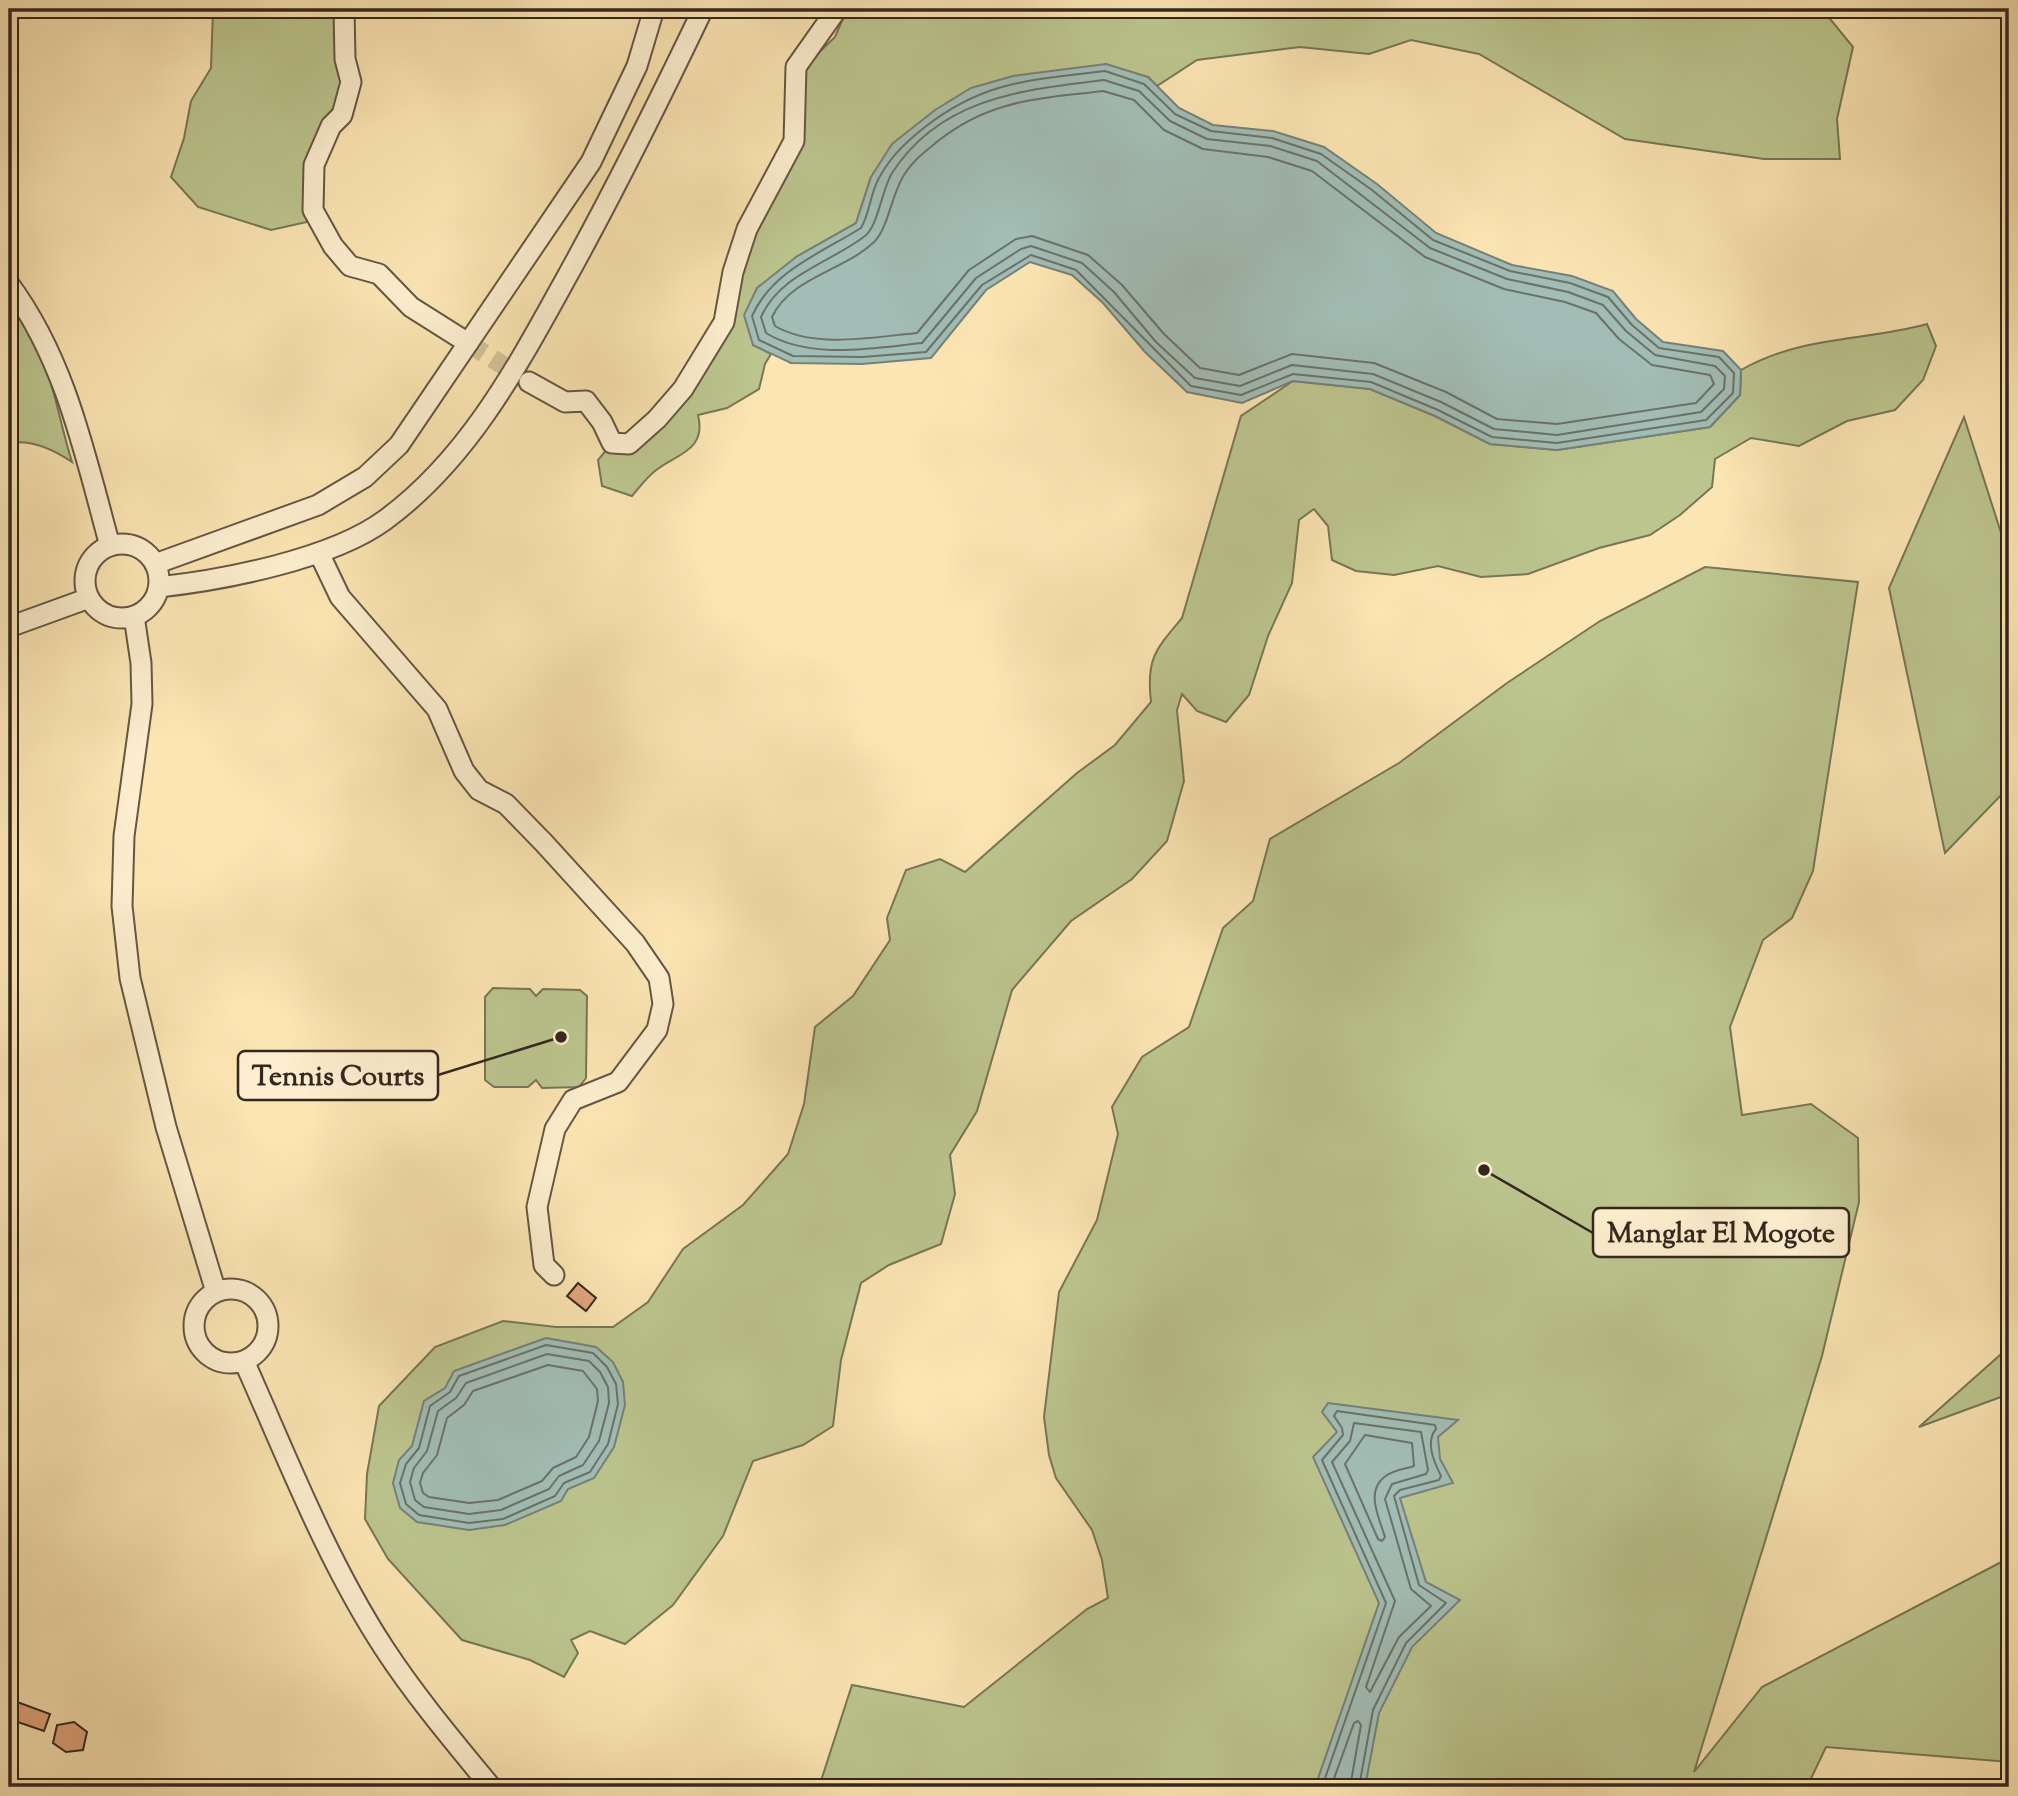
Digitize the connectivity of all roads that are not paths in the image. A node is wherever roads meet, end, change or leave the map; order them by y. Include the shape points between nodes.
1 (344, 9) edge
2 (654, 9) edge
3 (704, 9) edge
4 (837, 9) edge
5 (9, 284) edge
6 (468, 343) junction
7 (529, 382) tunnel mouth
8 (110, 546) junction
9 (319, 553) junction
10 (155, 564) junction
11 (159, 587) junction
12 (89, 598) junction
13 (134, 616) junction
14 (9, 627) edge
15 (554, 1275) dead end
16 (216, 1292) junction
17 (244, 1361) junction
18 (491, 1787) edge

1 - 6 street via 345,59 351,82 342,115 331,126 314,165 313,211 332,247 351,266 379,274 411,307
2 - 6 street via 637,66 591,162
3 - 9 street via 622,177 487,411 448,466 384,522
4 - 7 street via 796,67 794,141 747,229 724,322 683,389 629,444 611,443 586,401 565,402
5 - 8 street via 28,310 66,388
6 - 10 street via 399,445 365,477 318,505
8 - 10 street via 131,545 150,555
8 - 12 street via 88,567
9 - 11 street
9 - 15 street via 340,597 437,709 464,771 479,790 506,804 544,843 635,943 659,978 663,1004 657,1030 618,1083 573,1100 555,1129 537,1207 544,1265
10 - 11 street
11 - 13 street via 150,605
12 - 13 street via 108,615
12 - 14 street
13 - 16 street via 142,705 124,836 122,906 130,978 166,1127
16 - 17 street via 198,1309 194,1321 200,1346 219,1361
16 - 17 street via 242,1291 262,1306 268,1332 264,1344
17 - 18 street via 328,1546 383,1647

